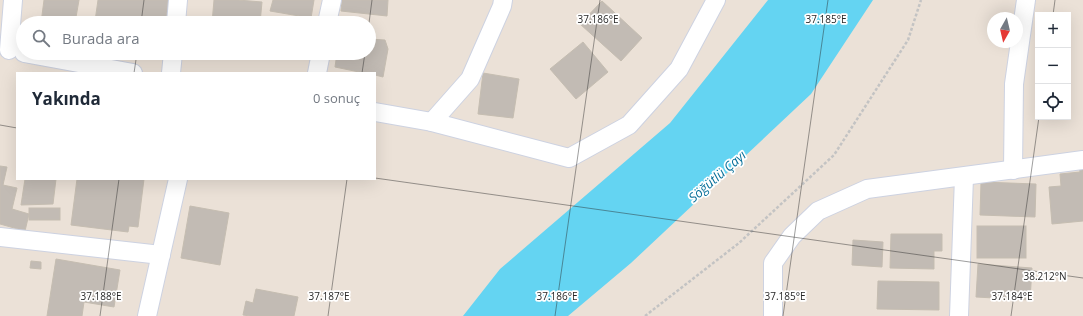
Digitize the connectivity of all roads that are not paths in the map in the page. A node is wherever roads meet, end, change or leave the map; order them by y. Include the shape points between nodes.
1 (13, 0) edge
2 (178, 0) edge
3 (332, 0) edge
4 (503, 0) edge
5 (716, 0) edge
6 (1026, 0) edge
7 (177, 16) edge
8 (329, 16) edge
9 (14, 51) edge
10 (63, 60) edge
11 (172, 60) edge
12 (320, 60) edge
13 (128, 72) edge
14 (171, 72) edge
15 (317, 72) edge
16 (376, 112) edge
17 (432, 122) junction
18 (1083, 160) edge
19 (1012, 170) junction
20 (964, 177) junction
21 (178, 180) edge
22 (0, 237) edge
23 (161, 255) junction
24 (147, 316) edge
25 (773, 316) edge
26 (959, 316) edge

1 - 9 street
2 - 7 street
3 - 8 street
4 - 17 street via 470,79
5 - 17 street via 679,69 629,125 569,158
6 - 19 street via 1014,84
10 - 13 street
11 - 14 street
12 - 15 street
16 - 17 street
18 - 19 street
19 - 20 street
20 - 25 street via 867,189 818,211 792,236 773,263
20 - 26 street
21 - 23 street
22 - 23 street
23 - 24 street

